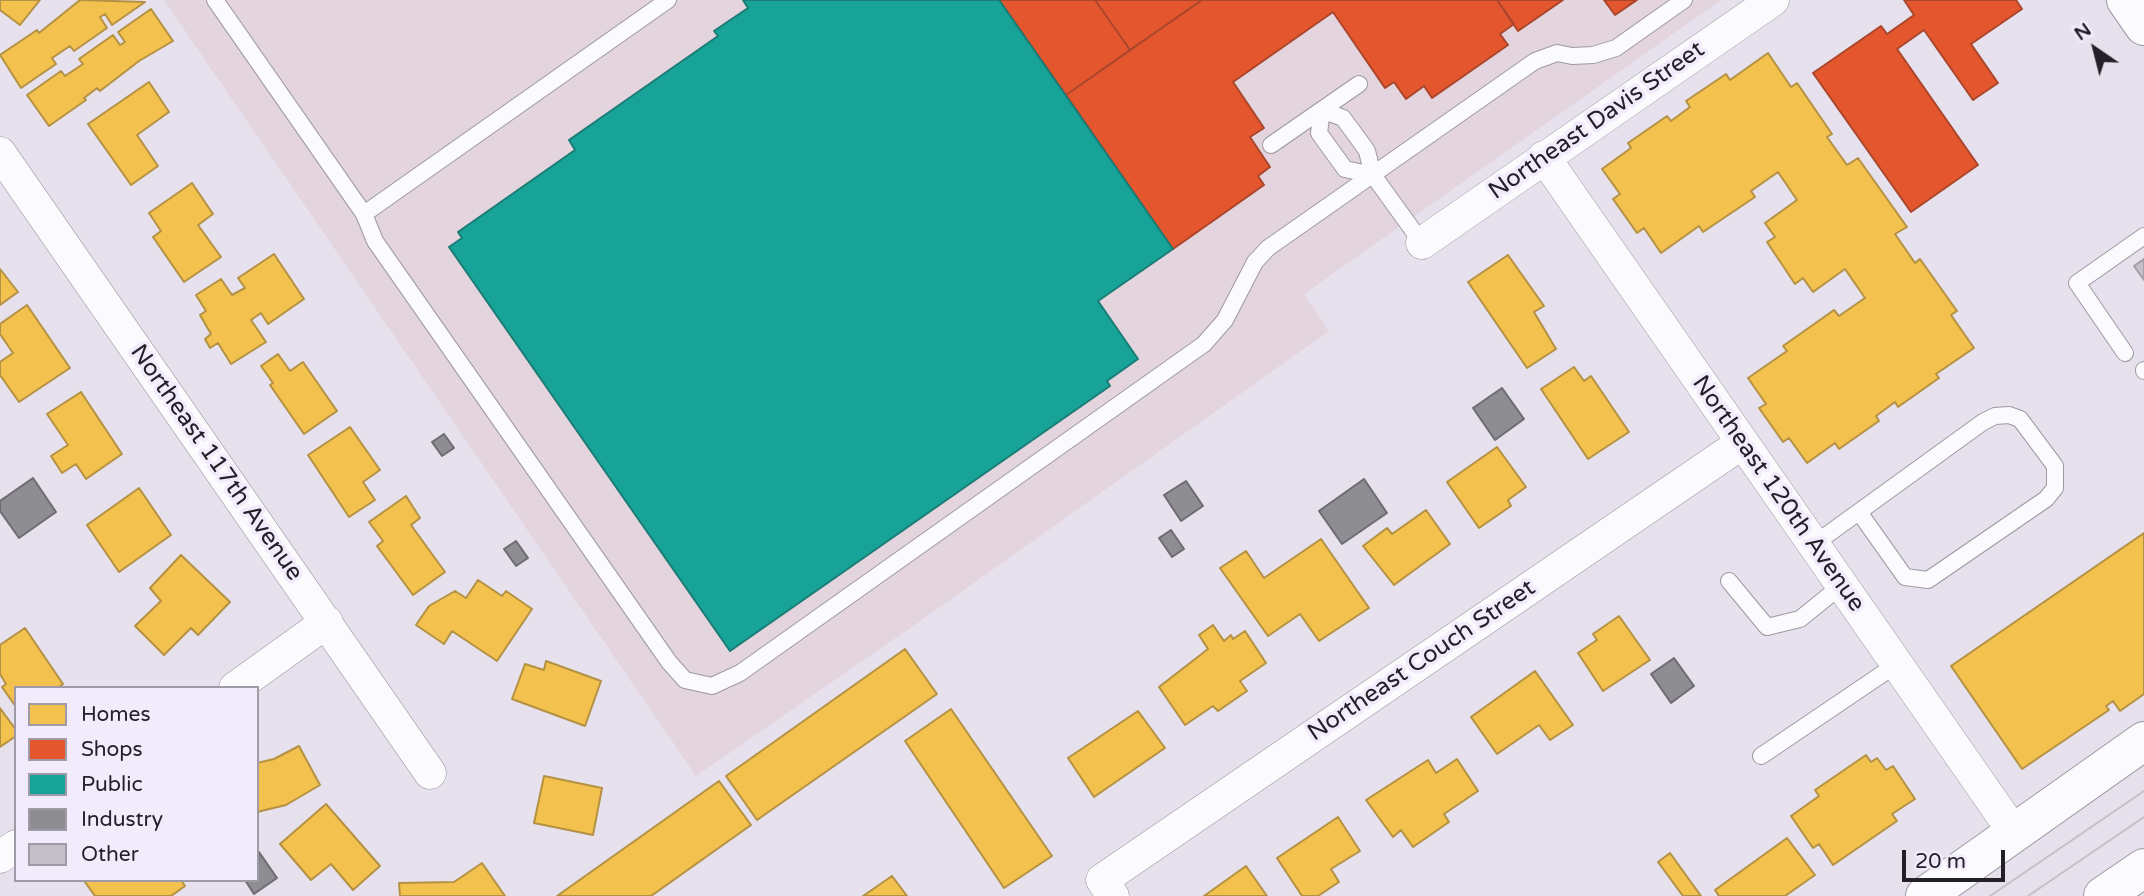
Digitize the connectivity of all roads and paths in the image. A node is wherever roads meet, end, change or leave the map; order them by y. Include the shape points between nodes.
1 (215, 0) edge
2 (668, 0) edge
3 (1684, 0) edge
4 (1773, 0) edge
5 (2126, 0) edge
6 (2144, 26) edge
7 (1359, 84) dead end
8 (1322, 110) junction
9 (1271, 145) dead end
10 (0, 153) edge
11 (1544, 157) junction
12 (1373, 175) junction
13 (364, 214) junction
14 (2144, 236) edge
15 (1422, 243) joint
16 (2125, 353) dead end
17 (1742, 443) junction
18 (1859, 512) junction
19 (1813, 545) junction
20 (1730, 581) dead end
21 (1842, 585) junction
22 (327, 622) junction
23 (1897, 664) junction
24 (238, 686) edge
25 (2144, 741) edge
26 (1761, 755) dead end
27 (430, 773) dead end
28 (2012, 831) junction
29 (2144, 867) edge
30 (1107, 888) edge
31 (1925, 896) edge
32 (2103, 896) edge

1 - 13 lane
2 - 13 lane
3 - 12 lane via 1616,48 1593,55 1557,53 1535,61
4 - 11 street, Northeast Davis Street
5 - 6 street
7 - 8 lane
8 - 9 lane
8 - 12 lane via 1343,118 1367,151
8 - 12 lane via 1319,133 1345,169
10 - 22 street, Northeast 117th Avenue
11 - 15 street, Northeast Davis Street
11 - 17 street, Northeast 120th Avenue
12 - 13 lane via 1268,248 1255,262 1225,320 1204,344 740,673 712,686 685,680 669,662 375,241
12 - 15 lane
14 - 16 lane via 2077,283
17 - 19 street, Northeast 120th Avenue
17 - 30 street, Northeast Couch Street
18 - 18 lane via 1905,577 1928,580 2046,499 2055,488 2055,466 2020,419 1995,416
18 - 19 lane
19 - 21 street, Northeast 120th Avenue
20 - 21 lane via 1767,627 1800,619
21 - 23 street, Northeast 120th Avenue
22 - 24 street
22 - 27 street, Northeast 117th Avenue
23 - 26 lane
23 - 28 street, Northeast 120th Avenue
25 - 28 street
28 - 31 street
29 - 32 street

